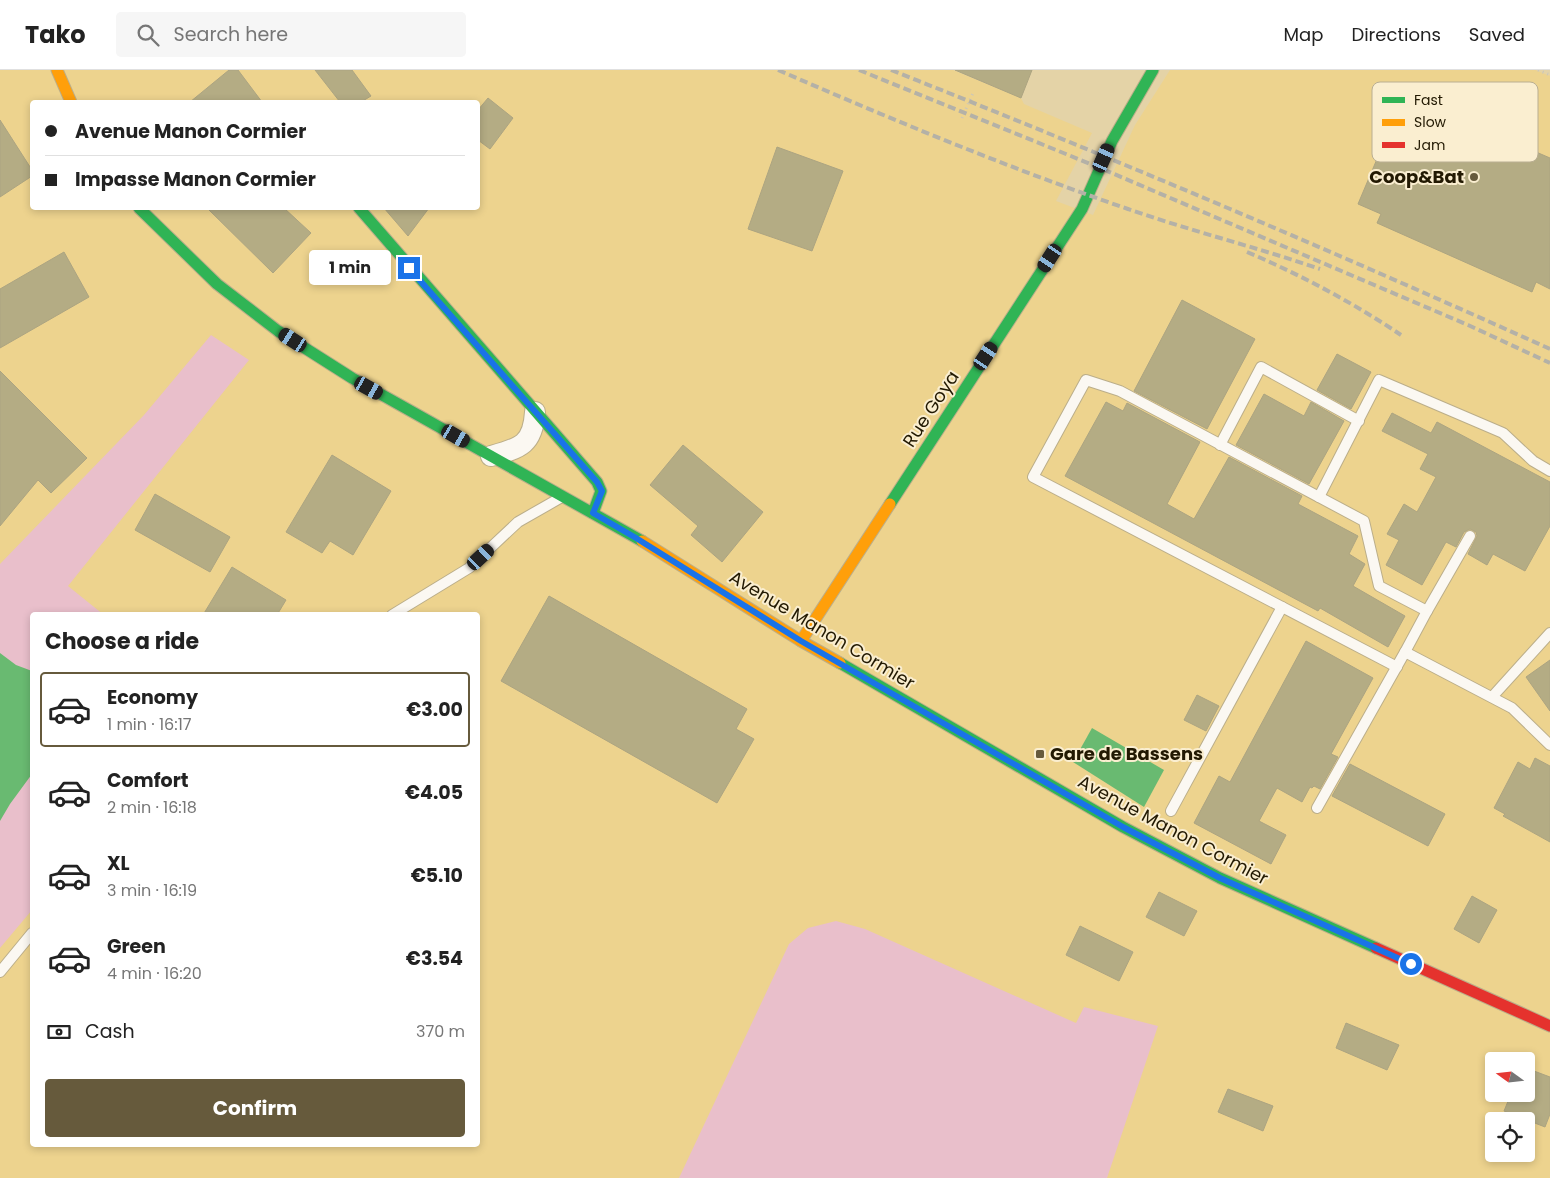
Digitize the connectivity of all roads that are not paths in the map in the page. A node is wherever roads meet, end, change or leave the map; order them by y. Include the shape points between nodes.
1 (57, 70) edge
2 (1153, 70) edge
3 (69, 100) edge
4 (141, 210) edge
5 (361, 210) edge
6 (535, 412) junction
7 (1358, 421) junction
8 (1220, 444) junction
9 (491, 456) junction
10 (1550, 471) edge
11 (563, 496) junction
12 (1320, 497) junction
13 (593, 513) junction
14 (1470, 536) dead end
15 (1282, 607) junction
16 (1427, 611) junction
17 (397, 612) edge
18 (1550, 633) edge
19 (801, 641) junction
20 (1405, 652) junction
21 (1396, 667) junction
22 (1492, 697) junction
23 (1550, 745) edge
24 (1317, 808) dead end
25 (1171, 811) dead end
26 (30, 935) edge
27 (0, 972) edge
28 (1550, 1026) edge

1 - 3 street
2 - 19 street, Rue Goya via 1112,141 1082,209
4 - 9 street, Avenue Manon Cormier via 217,284 278,331 352,378
5 - 6 street
6 - 9 street via 534,426 528,439 515,450
6 - 13 street via 597,482 602,491
7 - 8 lane via 1261,367
7 - 10 lane via 1379,380 1503,433 1533,461
7 - 12 lane
8 - 12 lane
8 - 15 lane via 1120,391 1086,380 1033,477
9 - 11 street, Avenue Manon Cormier
11 - 13 street, Avenue Manon Cormier
11 - 17 lane via 518,522 469,568
12 - 16 lane via 1364,521 1379,586
13 - 19 street, Avenue Manon Cormier
14 - 16 lane
15 - 21 lane
15 - 25 lane
16 - 20 lane
18 - 22 lane
19 - 28 street, Avenue Manon Cormier via 1123,827 1220,878
20 - 21 lane
20 - 22 lane
21 - 24 lane
22 - 23 lane via 1512,708
26 - 27 lane

